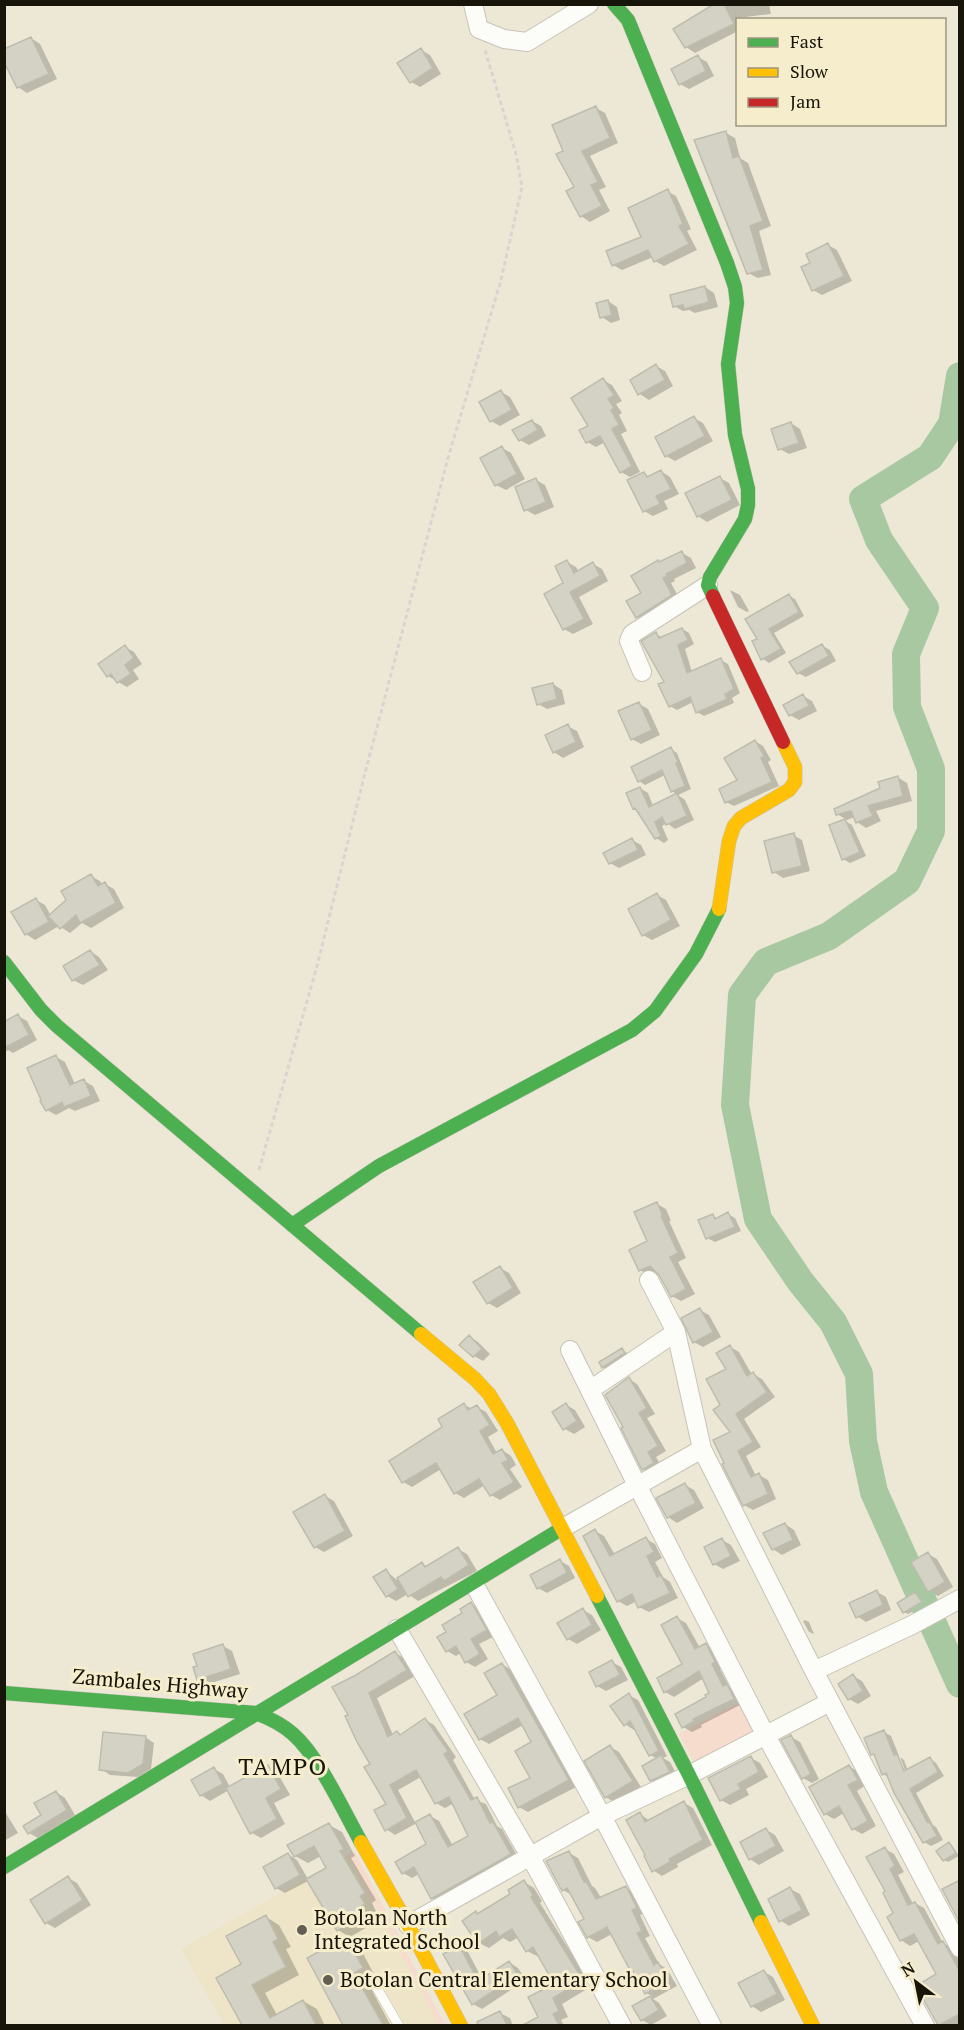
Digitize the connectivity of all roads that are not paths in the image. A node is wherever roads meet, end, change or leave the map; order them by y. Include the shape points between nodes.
1 (473, 4) edge
2 (589, 4) edge
3 (614, 4) edge
4 (708, 585) junction
5 (642, 672) dead end
6 (4, 962) edge
7 (292, 1225) junction
8 (649, 1280) dead end
9 (676, 1332) junction
10 (570, 1350) dead end
11 (590, 1390) junction
12 (702, 1449) junction
13 (637, 1485) junction
14 (561, 1529) junction
15 (474, 1584) junction
16 (952, 1603) edge
17 (398, 1629) junction
18 (814, 1671) junction
19 (4, 1693) edge
20 (830, 1702) junction
21 (256, 1713) junction
22 (765, 1734) junction
23 (689, 1774) junction
24 (602, 1816) junction
25 (530, 1856) junction
26 (4, 1867) edge
27 (408, 1925) junction
28 (960, 1948) edge
29 (370, 1976) dead end
30 (399, 2025) edge
31 (460, 2025) edge
32 (622, 2025) edge
33 (712, 2025) edge
34 (813, 2025) edge
35 (925, 2025) edge

1 - 2 street via 479,30 527,42
3 - 4 street via 628,20 735,287 737,303 728,364 735,435 748,505 745,519
4 - 5 street via 632,634 629,641
4 - 7 street via 797,777 789,789 734,826 719,911 696,954 655,1011 632,1030 379,1166
6 - 7 street via 57,1026
7 - 14 street via 475,1378 507,1423
8 - 9 street
9 - 11 street
9 - 12 street
10 - 11 street
11 - 13 street
12 - 13 street
12 - 18 street
13 - 14 street
13 - 22 street
14 - 15 street
14 - 23 street
15 - 17 street
15 - 24 street
16 - 18 street
17 - 21 street
17 - 25 street
18 - 20 street
19 - 21 street, Zambales Highway
20 - 22 street
20 - 28 street
21 - 26 street
21 - 27 street, Zambales Highway via 293,1731 307,1747
22 - 23 street
22 - 35 street
23 - 24 street
23 - 34 street
24 - 25 street
24 - 33 street
25 - 27 street
25 - 32 street
27 - 31 street, Zambales Highway
29 - 30 lane

